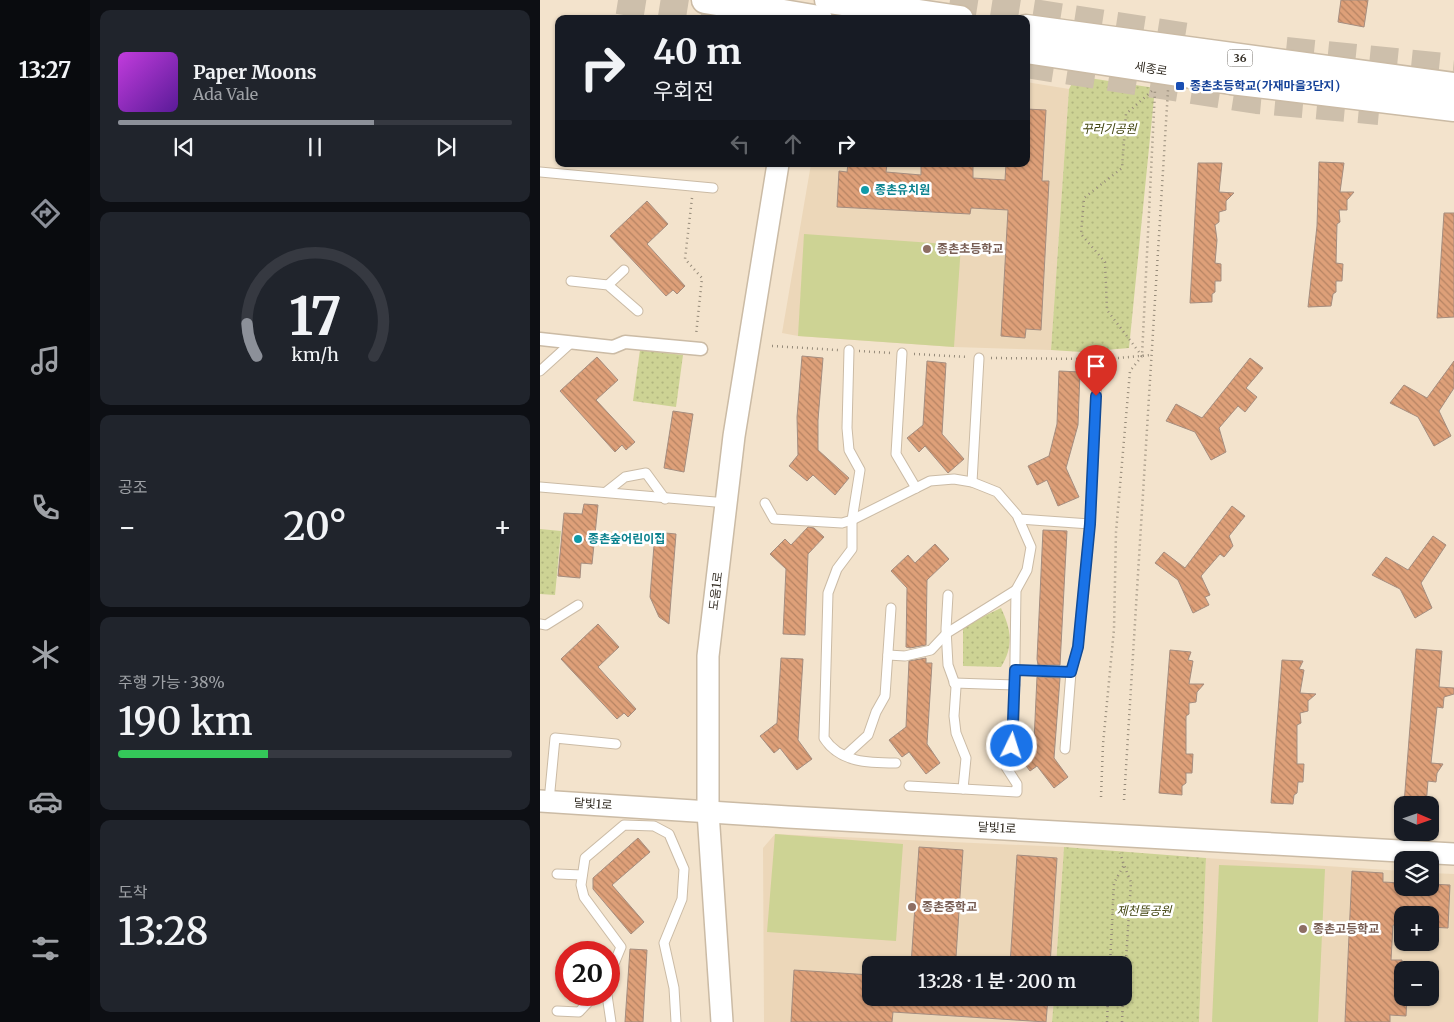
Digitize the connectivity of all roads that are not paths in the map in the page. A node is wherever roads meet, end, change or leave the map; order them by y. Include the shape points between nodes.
1 (705, 0) edge
2 (828, 0) edge
3 (791, 15) edge
4 (932, 15) edge
5 (1030, 29) edge
6 (1030, 51) edge
7 (1454, 86) edge
8 (1454, 108) edge
9 (778, 167) edge
10 (540, 172) edge
11 (713, 188) dead end
12 (624, 270) dead end
13 (571, 281) dead end
14 (608, 285) junction
15 (638, 311) dead end
16 (540, 339) edge
17 (572, 342) junction
18 (698, 349) road end
19 (849, 350) road end
20 (902, 353) road end
21 (979, 358) road end
22 (1098, 359) road end
23 (540, 371) edge
24 (972, 482) junction
25 (540, 487) edge
26 (916, 488) junction
27 (606, 492) junction
28 (664, 499) junction
29 (727, 503) junction
30 (765, 503) dead end
31 (1019, 519) junction
32 (852, 520) junction
33 (1090, 524) junction
34 (1016, 590) junction
35 (948, 595) dead end
36 (578, 605) dead end
37 (891, 608) dead end
38 (540, 624) edge
39 (947, 633) junction
40 (888, 655) junction
41 (1015, 670) junction
42 (1071, 672) junction
43 (954, 683) junction
44 (1015, 685) junction
45 (616, 744) dead end
46 (1065, 749) dead end
47 (846, 755) junction
48 (896, 763) dead end
49 (909, 786) dead end
50 (963, 789) junction
51 (544, 801) edge
52 (708, 812) junction
53 (1454, 854) edge
54 (557, 874) dead end
55 (582, 875) junction
56 (617, 941) edge
57 (585, 1006) edge
58 (609, 1006) edge
59 (557, 1011) dead end
60 (611, 1022) edge
61 (676, 1022) edge
62 (722, 1022) edge

1 - 3 main road
2 - 4 main road
5 - 7 main road, 세종로 / 36
6 - 8 main road, 세종로 / 36 via 1231,81
9 - 29 street, 도움1로 via 734,436
10 - 11 lane
12 - 14 lane
13 - 14 lane
14 - 15 lane
16 - 17 street
17 - 18 street via 613,347 625,342
17 - 23 lane
19 - 32 lane via 849,450 860,470
20 - 26 lane via 896,454
21 - 24 lane
22 - 33 lane
24 - 26 lane via 954,479 930,481
24 - 31 lane via 997,492
25 - 27 lane
26 - 32 lane
27 - 28 lane
27 - 28 lane via 625,477 646,472
28 - 29 lane
29 - 52 street, 도움1로 via 708,656
30 - 32 lane via 774,519 842,523
31 - 33 lane
31 - 34 lane via 1031,547 1027,570
32 - 47 lane via 852,549 837,569 828,593 824,738 830,747
33 - 42 lane via 1078,647
34 - 39 lane
34 - 41 lane
35 - 39 lane
36 - 38 lane via 546,625
37 - 40 lane
39 - 40 lane via 931,650 905,656
39 - 43 lane via 948,665
40 - 47 lane via 885,696 868,735
41 - 42 lane
41 - 44 lane
42 - 46 lane
43 - 44 lane
43 - 50 lane via 956,733 966,758
44 - 50 lane via 1012,746 1006,767 1017,784 1016,792
45 - 51 lane via 555,738
47 - 48 lane via 860,763
49 - 50 lane
51 - 52 street, 달빛1로
52 - 53 street, 달빛1로
52 - 62 street, 도움1로
54 - 55 lane
55 - 56 lane via 584,896
55 - 61 lane via 585,858 624,825 654,826 669,834 684,870 682,899 664,943 674,988
57 - 59 lane via 579,1012
58 - 60 lane

